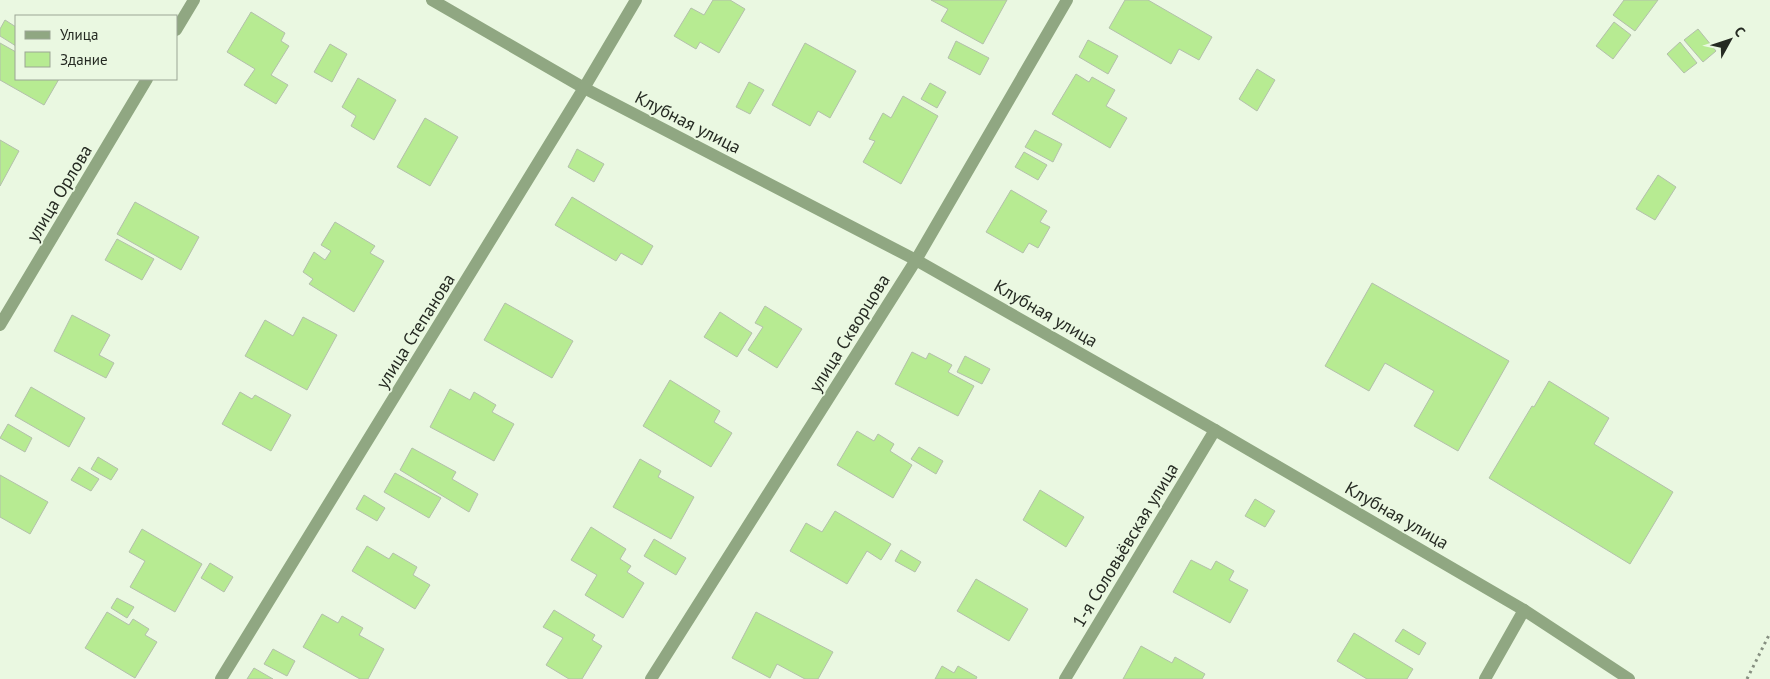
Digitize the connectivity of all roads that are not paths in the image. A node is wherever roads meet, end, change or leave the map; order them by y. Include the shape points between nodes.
1 (194, 0) edge
2 (432, 0) edge
3 (636, 0) edge
4 (1067, 0) edge
5 (178, 27) edge
6 (146, 80) edge
7 (584, 88) junction
8 (916, 260) junction
9 (0, 325) edge
10 (1215, 430) junction
11 (1524, 610) junction
12 (221, 679) edge
13 (651, 679) edge
14 (1065, 679) edge
15 (1484, 679) edge
16 (1629, 679) edge

1 - 5 street
2 - 7 street, Клубная улица
3 - 7 street, улица Степанова
4 - 8 street, улица Скворцова
6 - 9 street, улица Орлова
7 - 8 street, Клубная улица
7 - 12 street, улица Степанова
8 - 10 street, Клубная улица
8 - 13 street, улица Скворцова
10 - 11 street, Клубная улица
10 - 14 street, 1-я Соловьёвская улица
11 - 15 street
11 - 16 street, Клубная улица

